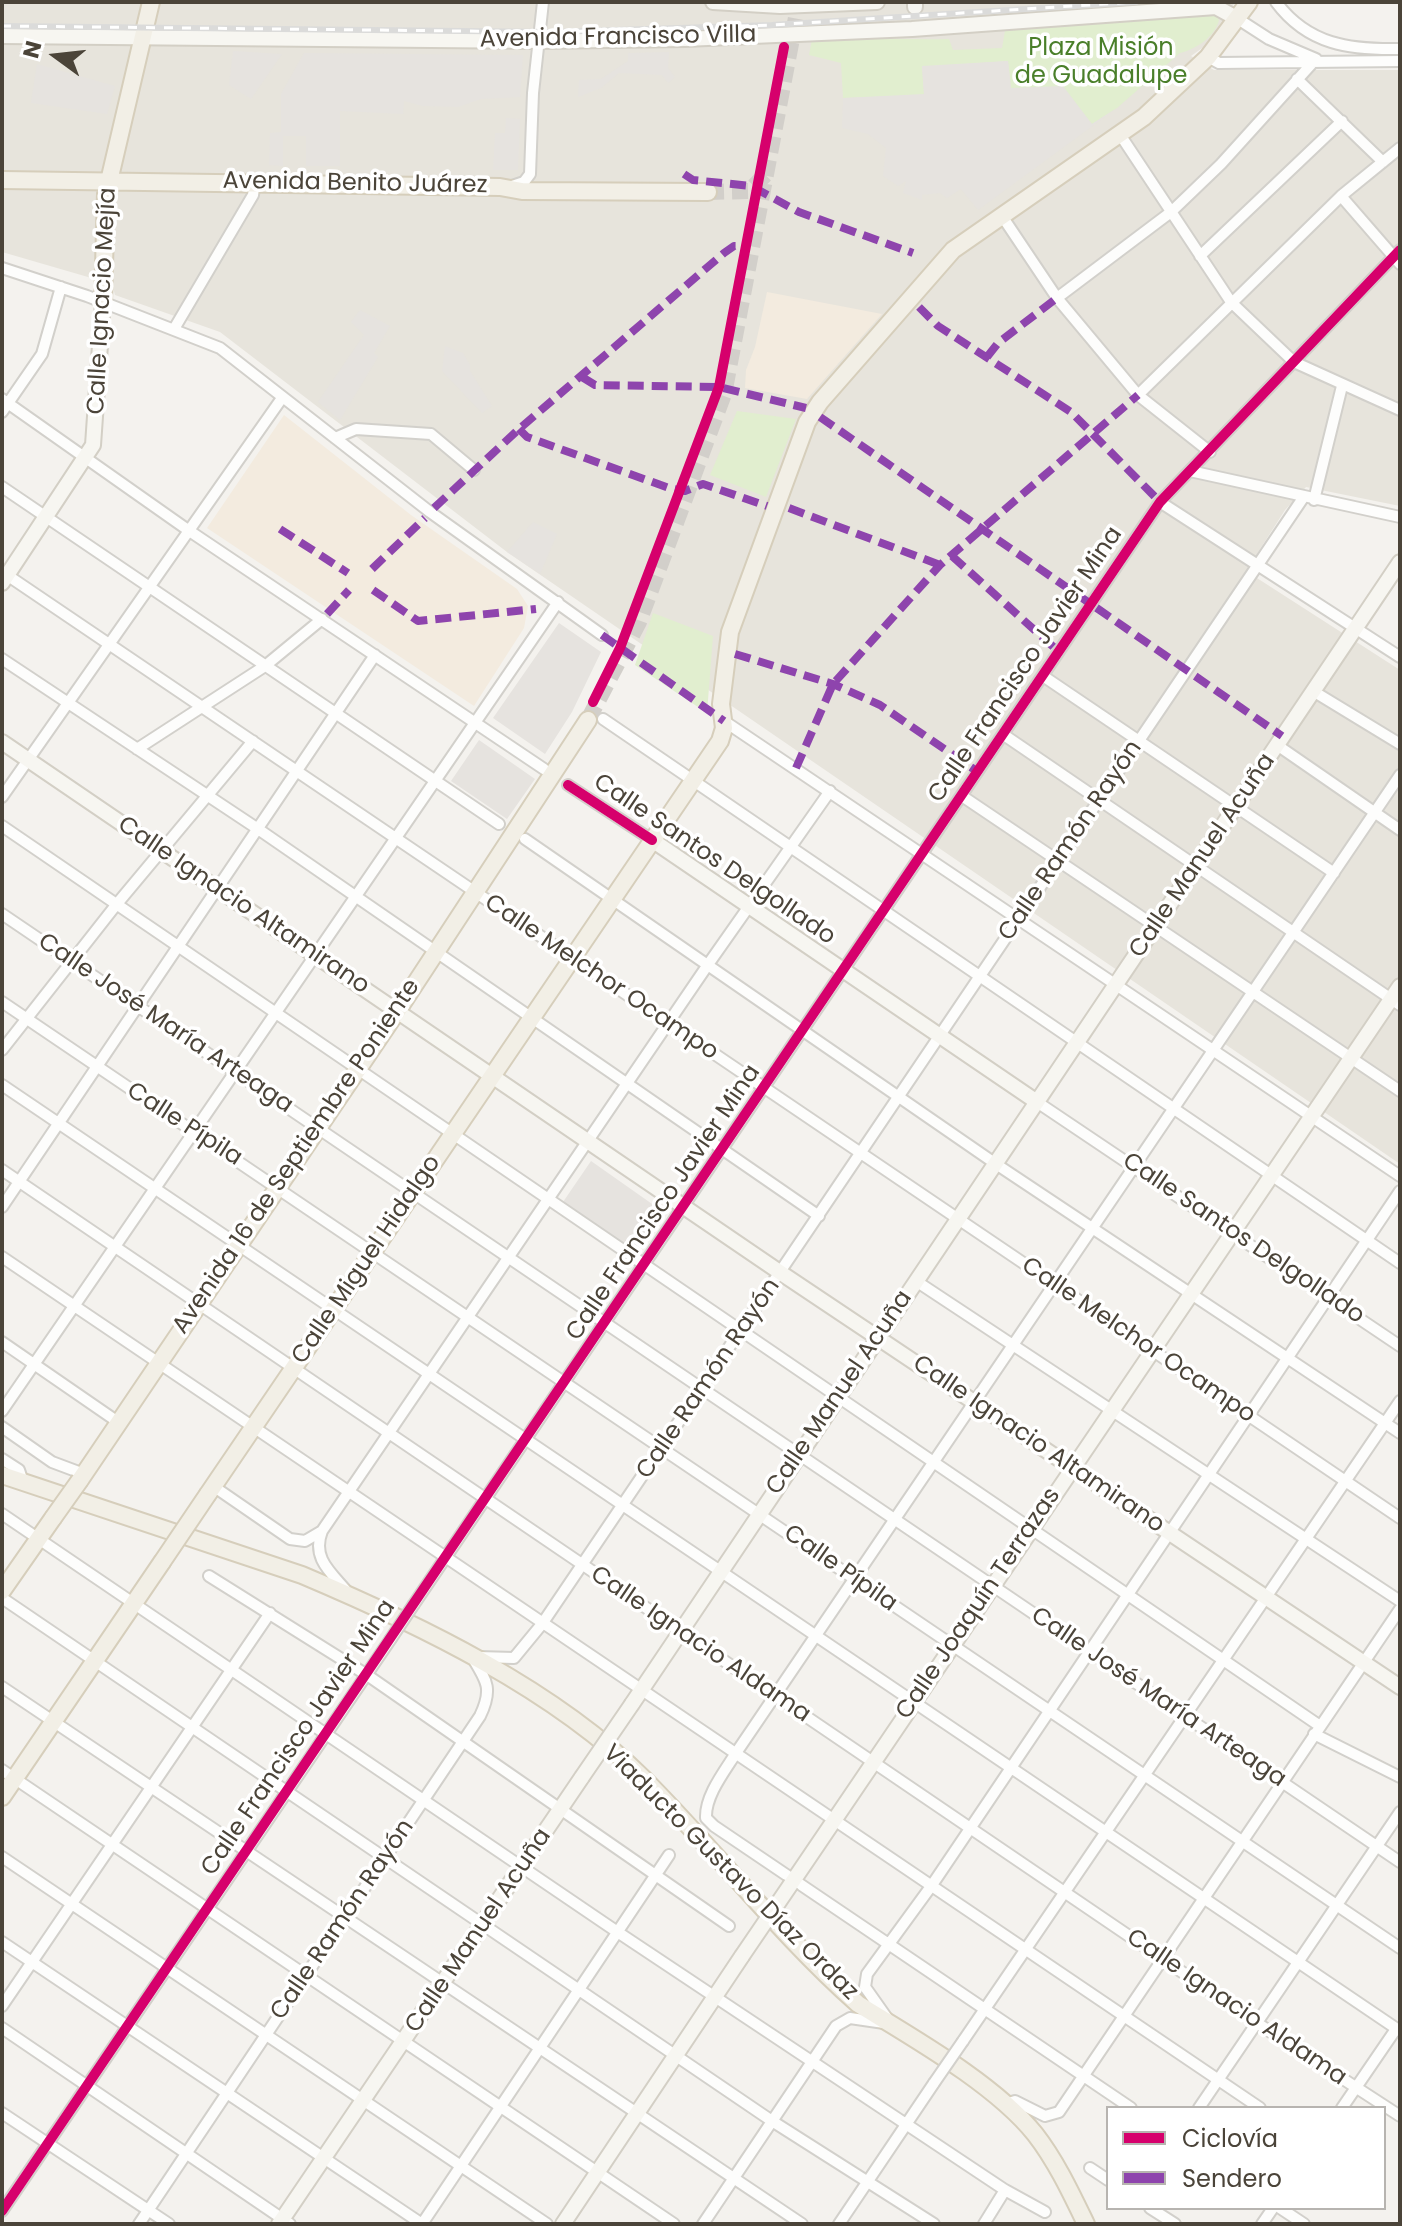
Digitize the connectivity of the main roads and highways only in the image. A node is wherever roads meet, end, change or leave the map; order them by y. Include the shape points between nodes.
1 (151, 2) edge
2 (1249, 2) edge
3 (2, 180) edge
4 (108, 180) junction
5 (708, 192) tunnel mouth
6 (103, 302) road end
7 (595, 720) tunnel mouth
8 (2, 1475) edge
9 (2, 1591) edge
10 (8, 1774) edge
11 (2, 1797) edge
12 (1086, 2224) edge

1 - 4 main road, Calle Ignacio Mejía
2 - 10 main road, Calle Miguel Hidalgo, bridge via 1208,57 1121,136 953,250 807,422 730,632 720,741 53,1722
3 - 4 main road, Avenida Benito Juárez
4 - 5 main road, Avenida Benito Juárez
4 - 6 main road, Calle Ignacio Mejía
7 - 9 main road, Avenida 16 de Septiembre Poniente, bridge
8 - 12 main road, Viaducto Gustavo Díaz Ordaz via 302,1575 472,1657 535,1695 616,1754 838,1986 1005,2104 1035,2135
10 - 11 main road, Calle Miguel Hidalgo

